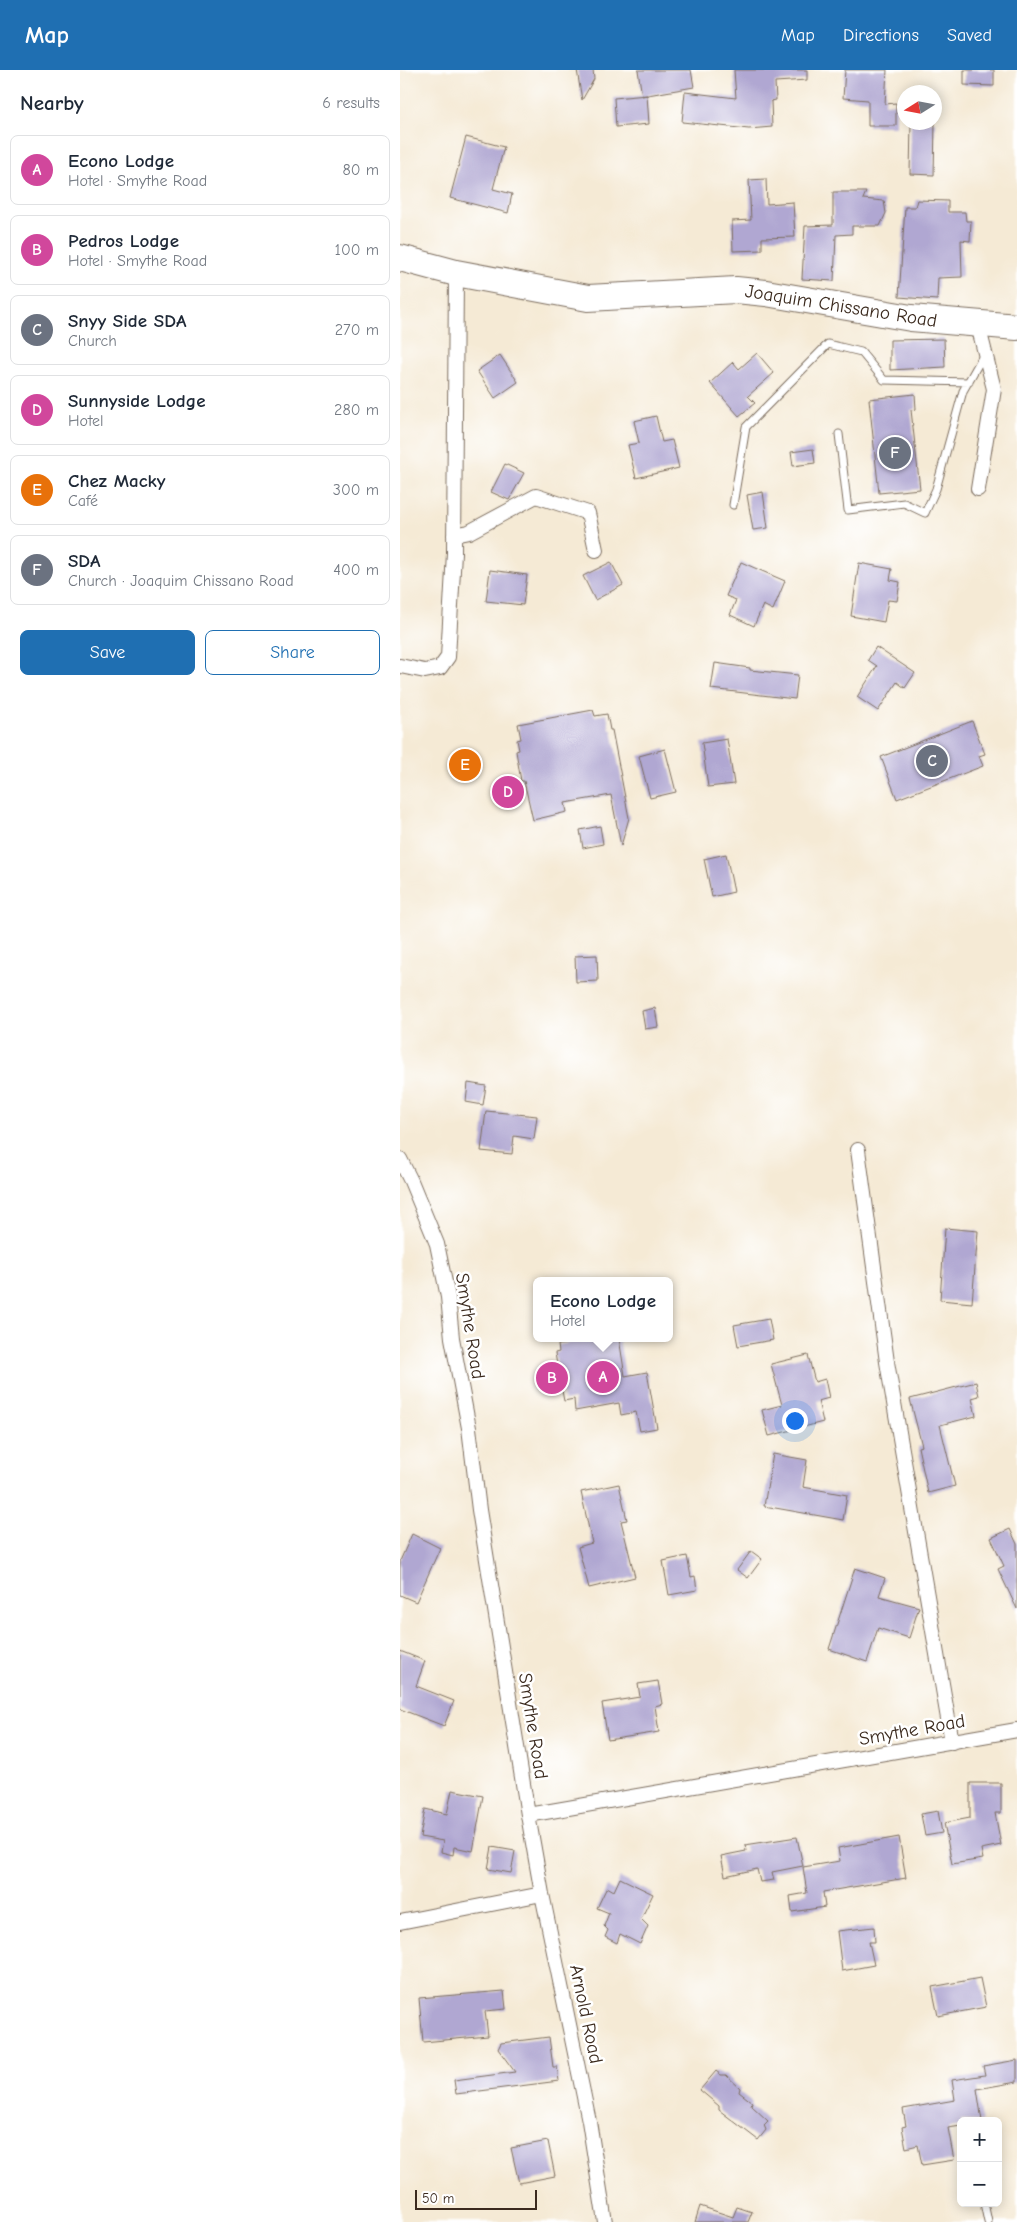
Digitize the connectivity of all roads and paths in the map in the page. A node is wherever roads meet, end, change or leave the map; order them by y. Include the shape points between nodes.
1 (402, 259) edge
2 (456, 273) junction
3 (978, 325) junction
4 (1017, 327) edge
5 (985, 354) junction
6 (969, 382) junction
7 (839, 434) dead end
8 (978, 489) dead end
9 (733, 505) dead end
10 (454, 535) junction
11 (596, 550) dead end
12 (400, 666) edge
13 (858, 1150) dead end
14 (400, 1159) edge
15 (1017, 1730) edge
16 (952, 1742) junction
17 (528, 1815) junction
18 (542, 1894) junction
19 (400, 1922) edge
20 (985, 2207) edge
21 (605, 2222) edge
22 (988, 2222) edge

1 - 2 highway, Joaquim Chissano Road
2 - 3 highway, Joaquim Chissano Road via 588,298 736,290 911,318
2 - 10 street
3 - 4 highway, Joaquim Chissano Road
3 - 5 street
5 - 6 lane
5 - 8 street via 994,389
6 - 7 lane via 963,391 936,488 925,513 904,503 848,510
6 - 9 lane via 884,380 861,352 828,344 746,427
10 - 11 street via 469,532 536,496 588,513
10 - 12 street via 448,657 440,668 425,671
13 - 16 street via 887,1362
14 - 17 street, Smythe Road via 439,1252 448,1297
15 - 16 street, Smythe Road
16 - 17 street, Smythe Road
17 - 18 street, Arnold Road
18 - 19 street
18 - 21 street, Arnold Road via 589,2121
20 - 22 lane

